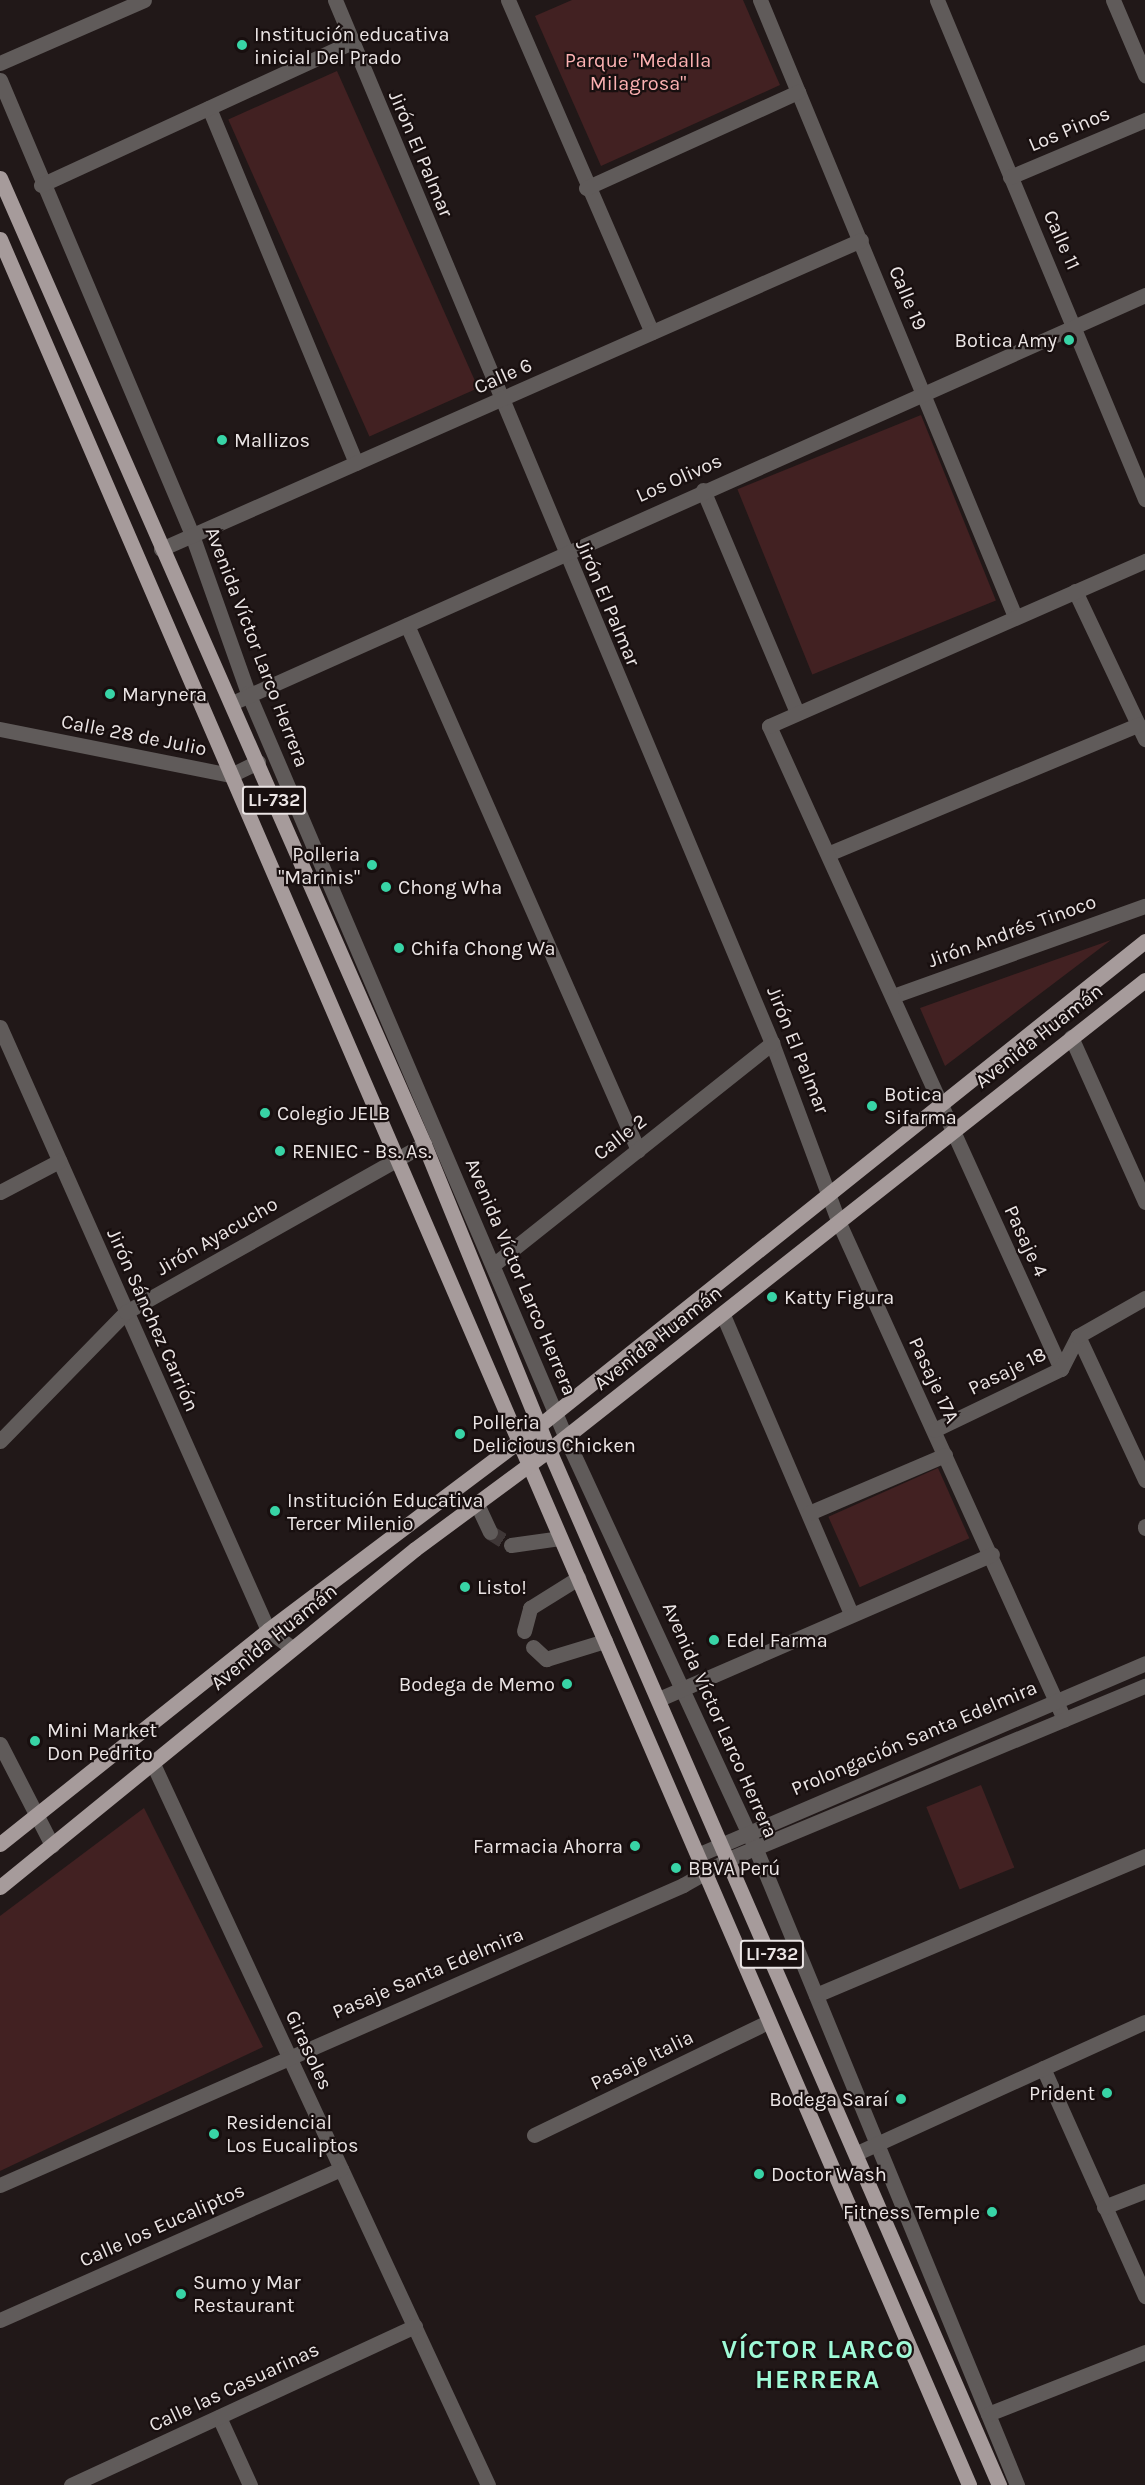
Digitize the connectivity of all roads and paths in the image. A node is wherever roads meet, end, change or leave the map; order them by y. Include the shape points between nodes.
1 (144, 0) edge
2 (334, 0) edge
3 (526, 0) edge
4 (760, 0) edge
5 (937, 0) edge
6 (1113, 0) edge
7 (509, 3) edge
8 (352, 42) junction
9 (0, 63) edge
10 (1145, 75) edge
11 (0, 80) edge
12 (798, 92) junction
13 (209, 108) junction
14 (1145, 120) edge
15 (1010, 177) junction
16 (0, 178) edge
17 (40, 185) junction
18 (586, 188) junction
19 (0, 239) edge
20 (861, 240) junction
21 (1145, 295) edge
22 (1076, 324) junction
23 (652, 332) junction
24 (925, 393) junction
25 (501, 400) junction
26 (356, 463) junction
27 (703, 490) junction
28 (1145, 499) edge
29 (192, 535) junction
30 (161, 549) junction
31 (564, 552) junction
32 (1145, 561) edge
33 (1075, 591) junction
34 (1014, 614) junction
35 (407, 625) junction
36 (248, 693) junction
37 (232, 703) junction
38 (797, 713) junction
39 (0, 729) edge
40 (1142, 732) edge
41 (258, 762) junction
42 (231, 775) junction
43 (830, 853) junction
44 (1145, 906) edge
45 (1145, 941) edge
46 (1145, 980) edge
47 (893, 996) junction
48 (0, 1027) edge
49 (1071, 1036) junction
50 (772, 1043) junction
51 (942, 1103) junction
52 (953, 1131) junction
53 (424, 1144) junction
54 (639, 1150) junction
55 (394, 1159) junction
56 (59, 1161) junction
57 (831, 1189) junction
58 (0, 1192) edge
59 (1145, 1202) edge
60 (839, 1222) junction
61 (493, 1265) junction
62 (1145, 1298) edge
63 (126, 1312) junction
64 (723, 1315) junction
65 (1078, 1336) junction
66 (1061, 1369) junction
67 (555, 1412) junction
68 (540, 1425) junction
69 (934, 1430) junction
70 (565, 1436) junction
71 (516, 1441) junction
72 (0, 1442) edge
73 (549, 1450) junction
74 (945, 1455) junction
75 (527, 1464) junction
76 (1145, 1480) edge
77 (476, 1502) junction
78 (809, 1513) junction
79 (400, 1528) junction
80 (490, 1532) tunnel mouth
81 (591, 1540) junction
82 (563, 1544) junction
83 (511, 1545) tunnel mouth
84 (414, 1549) junction
85 (992, 1554) junction
86 (578, 1578) junction
87 (851, 1613) junction
88 (268, 1630) junction
89 (524, 1631) dead end
90 (605, 1641) junction
91 (533, 1647) dead end
92 (292, 1648) junction
93 (638, 1651) junction
94 (613, 1662) junction
95 (1145, 1663) edge
96 (1145, 1686) edge
97 (685, 1688) junction
98 (659, 1699) junction
99 (1056, 1701) junction
100 (1064, 1719) junction
101 (0, 1744) edge
102 (153, 1764) junction
103 (33, 1817) junction
104 (748, 1830) junction
105 (724, 1843) junction
106 (0, 1844) edge
107 (52, 1845) junction
108 (755, 1847) junction
109 (700, 1854) junction
110 (1145, 1856) edge
111 (731, 1858) junction
112 (707, 1869) junction
113 (0, 1887) edge
114 (816, 1995) junction
115 (768, 2022) junction
116 (1145, 2022) edge
117 (288, 2056) junction
118 (1043, 2068) junction
119 (534, 2135) dead end
120 (879, 2143) junction
121 (857, 2153) junction
122 (341, 2169) junction
123 (0, 2185) edge
124 (1145, 2191) edge
125 (1104, 2207) junction
126 (1145, 2295) edge
127 (0, 2320) edge
128 (415, 2326) junction
129 (1145, 2352) edge
130 (988, 2414) junction
131 (219, 2417) junction
132 (71, 2485) edge
133 (249, 2485) edge
134 (488, 2485) edge
135 (969, 2485) edge
136 (999, 2485) edge
137 (1017, 2485) edge

1 - 9 street
2 - 8 street, Jirón El Palmar
3 - 7 street
4 - 12 street, Calle 19
5 - 15 street, Calle 11
6 - 10 street
7 - 18 street
8 - 13 street
8 - 25 street, Jirón El Palmar
11 - 17 street, Avenida Víctor Larco Herrera
12 - 18 street
12 - 20 street, Calle 19
13 - 17 street
13 - 26 street
14 - 15 street, Los Pinos
15 - 22 street, Calle 11
16 - 30 main road, Avenida Víctor Larco Herrera / LI-732
17 - 29 street, Avenida Víctor Larco Herrera
18 - 23 street
19 - 42 main road, LI-732
20 - 23 street, Calle 6
20 - 24 street, Calle 19
21 - 22 street, Los Olivos
22 - 24 street, Los Olivos
22 - 28 street, Calle 11
23 - 25 street, Calle 6
24 - 27 street, Los Olivos
24 - 34 street, Calle 19
25 - 26 street, Calle 6
25 - 31 street, Jirón El Palmar
26 - 29 street, Calle 6
27 - 31 street, Los Olivos
27 - 38 street
29 - 30 street, Calle 6
29 - 36 street, Avenida Víctor Larco Herrera
30 - 37 main road, Avenida Víctor Larco Herrera / LI-732
31 - 35 street, Los Olivos
31 - 50 street, Jirón El Palmar
32 - 33 street
33 - 34 street
33 - 40 street
34 - 38 street
35 - 36 street, Los Olivos
35 - 54 street
36 - 37 street, Los Olivos
36 - 61 street, Avenida Víctor Larco Herrera
37 - 41 main road, Avenida Víctor Larco Herrera / LI-732
38 - 43 street, Pasaje 4 via 769,726
39 - 42 street, Calle 28 de Julio
40 - 43 street
41 - 42 street
41 - 53 main road, Avenida Víctor Larco Herrera / LI-732
42 - 55 main road, LI-732
43 - 47 street, Pasaje 4
44 - 47 street, Jirón Andrés Tinoco
45 - 51 main road, Avenida Huamán
46 - 49 main road, Avenida Huamán
47 - 51 street, Pasaje 4
48 - 56 street, Jirón Sánchez Carrión
49 - 52 main road, Avenida Huamán
49 - 59 street
50 - 54 street, Calle 2
50 - 57 street, Jirón El Palmar
51 - 52 street, Pasaje 4
51 - 57 main road, Avenida Huamán
52 - 60 main road, Avenida Huamán
52 - 66 street, Pasaje 4
53 - 55 street, Jirón Ayacucho
53 - 68 main road, Avenida Víctor Larco Herrera / LI-732
54 - 61 street, Calle 2
55 - 63 street, Jirón Ayacucho
55 - 71 main road, LI-732
56 - 58 street
56 - 63 street, Jirón Sánchez Carrión
57 - 60 street, Jirón El Palmar
57 - 67 main road, Avenida Huamán
60 - 64 main road, Avenida Huamán
60 - 69 street, Pasaje 17A
61 - 67 street, Avenida Víctor Larco Herrera
62 - 65 street
63 - 72 street, Jirón Ayacucho
63 - 88 street, Jirón Sánchez Carrión
64 - 70 main road, Avenida Huamán
64 - 78 street
65 - 66 street, Pasaje 18
65 - 76 street
66 - 69 street, Pasaje 18
67 - 68 main road, Avenida Huamán
67 - 70 street, Avenida Víctor Larco Herrera
68 - 71 main road, Avenida Huamán
68 - 73 main road, Avenida Víctor Larco Herrera / LI-732
69 - 74 street, Pasaje 17A
70 - 73 main road, Avenida Huamán
70 - 97 street, Avenida Víctor Larco Herrera
71 - 75 main road, LI-732
71 - 79 main road, Avenida Huamán
73 - 75 main road, Avenida Huamán
73 - 81 main road, Avenida Víctor Larco Herrera / LI-732
74 - 78 street
74 - 85 street, Pasaje 17A
75 - 77 main road, Avenida Huamán
75 - 82 main road, LI-732
77 - 80 street
77 - 84 main road, Avenida Huamán
78 - 87 street
79 - 84 main road
79 - 88 main road, Avenida Huamán
81 - 82 main road
81 - 93 main road, Avenida Víctor Larco Herrera / LI-732
82 - 83 street
82 - 86 main road, LI-732
84 - 92 main road, Avenida Huamán
85 - 87 street
85 - 99 street, Pasaje 17A
86 - 89 street via 530,1608
86 - 90 main road, LI-732
87 - 97 street
88 - 92 street
88 - 103 main road, Avenida Huamán
90 - 91 street via 546,1659
90 - 94 main road, LI-732
92 - 102 main road, Avenida Huamán
93 - 94 main road
93 - 98 main road, Avenida Víctor Larco Herrera / LI-732
94 - 109 main road, LI-732
95 - 99 street, Prolongación Santa Edelmira
96 - 100 street, Prolongación Santa Edelmira
97 - 98 street
97 - 104 street, Avenida Víctor Larco Herrera
98 - 105 main road, Avenida Víctor Larco Herrera / LI-732
99 - 100 street, Pasaje 17A
99 - 104 street, Prolongación Santa Edelmira
100 - 108 street, Prolongación Santa Edelmira
101 - 103 street
102 - 107 main road, Avenida Huamán
102 - 117 street, Girasoles
103 - 106 main road, Avenida Huamán
103 - 107 street
104 - 105 street, Prolongación Santa Edelmira
104 - 108 street, Avenida Víctor Larco Herrera
105 - 109 street, Prolongación Santa Edelmira
105 - 111 main road, Avenida Víctor Larco Herrera / LI-732
107 - 113 main road, Avenida Huamán
108 - 111 street, Prolongación Santa Edelmira
108 - 114 street, Avenida Víctor Larco Herrera
109 - 112 main road, LI-732
110 - 114 street
111 - 112 street, Prolongación Santa Edelmira
111 - 121 main road, Avenida Víctor Larco Herrera / LI-732
112 - 115 main road, LI-732
112 - 117 street, Pasaje Santa Edelmira via 683,1885
114 - 120 street, Avenida Víctor Larco Herrera
115 - 119 street, Pasaje Italia
115 - 135 main road, LI-732
116 - 118 street
117 - 122 street, Girasoles
117 - 123 street, Pasaje Santa Edelmira
118 - 120 street
118 - 125 street
120 - 121 street
120 - 130 street, Avenida Víctor Larco Herrera
121 - 136 main road, Avenida Víctor Larco Herrera / LI-732
122 - 127 street, Calle los Eucaliptos
122 - 128 street, Girasoles
124 - 125 street
125 - 126 street
128 - 131 street, Calle las Casuarinas
128 - 134 street, Girasoles
129 - 130 street
130 - 137 street, Avenida Víctor Larco Herrera
131 - 132 street, Calle las Casuarinas
131 - 133 street

